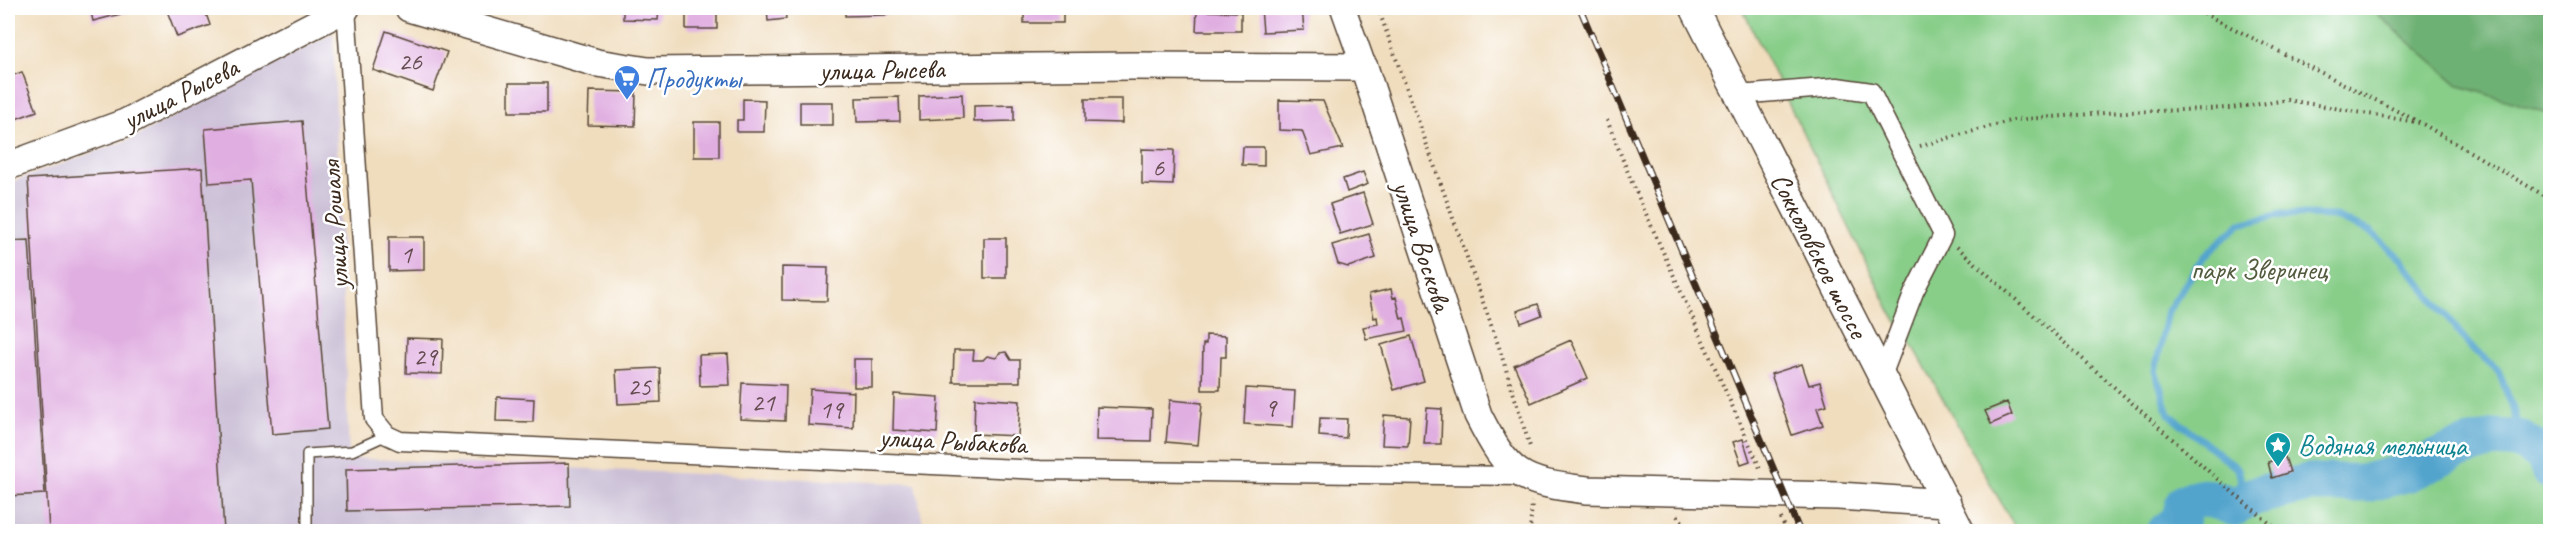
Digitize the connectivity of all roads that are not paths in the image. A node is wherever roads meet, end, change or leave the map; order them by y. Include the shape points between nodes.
1 (346, 8) edge
2 (409, 8) edge
3 (1343, 8) edge
4 (1694, 8) edge
5 (1364, 67) junction
6 (1739, 95) junction
7 (8, 166) edge
8 (1882, 376) junction
9 (387, 435) junction
10 (1497, 452) junction
11 (1479, 474) junction
12 (1527, 478) junction
13 (1947, 503) junction
14 (307, 531) edge
15 (1961, 531) edge

1 - 7 main road, улица Рысева via 125,123
1 - 9 street, улица Рошаля via 375,419
2 - 5 main road, улица Рысева via 597,63 648,71
3 - 5 street, улица Воскова
4 - 6 main road, Сокколовское шоссе
5 - 10 main road, улица Воскова via 1478,415
6 - 8 main road, Сокколовское шоссе
6 - 8 street via 1837,87 1871,92 1902,152 1943,235 1914,292
8 - 13 main road, Сокколовское шоссе
9 - 11 street, улица Рыбакова via 400,441 1040,470
9 - 14 lane via 352,451 307,454
10 - 11 street
10 - 12 main road, улица Воскова
11 - 12 street, улица Рыбакова
12 - 13 main road via 1555,486 1596,490
13 - 15 main road, Сокколовское шоссе

